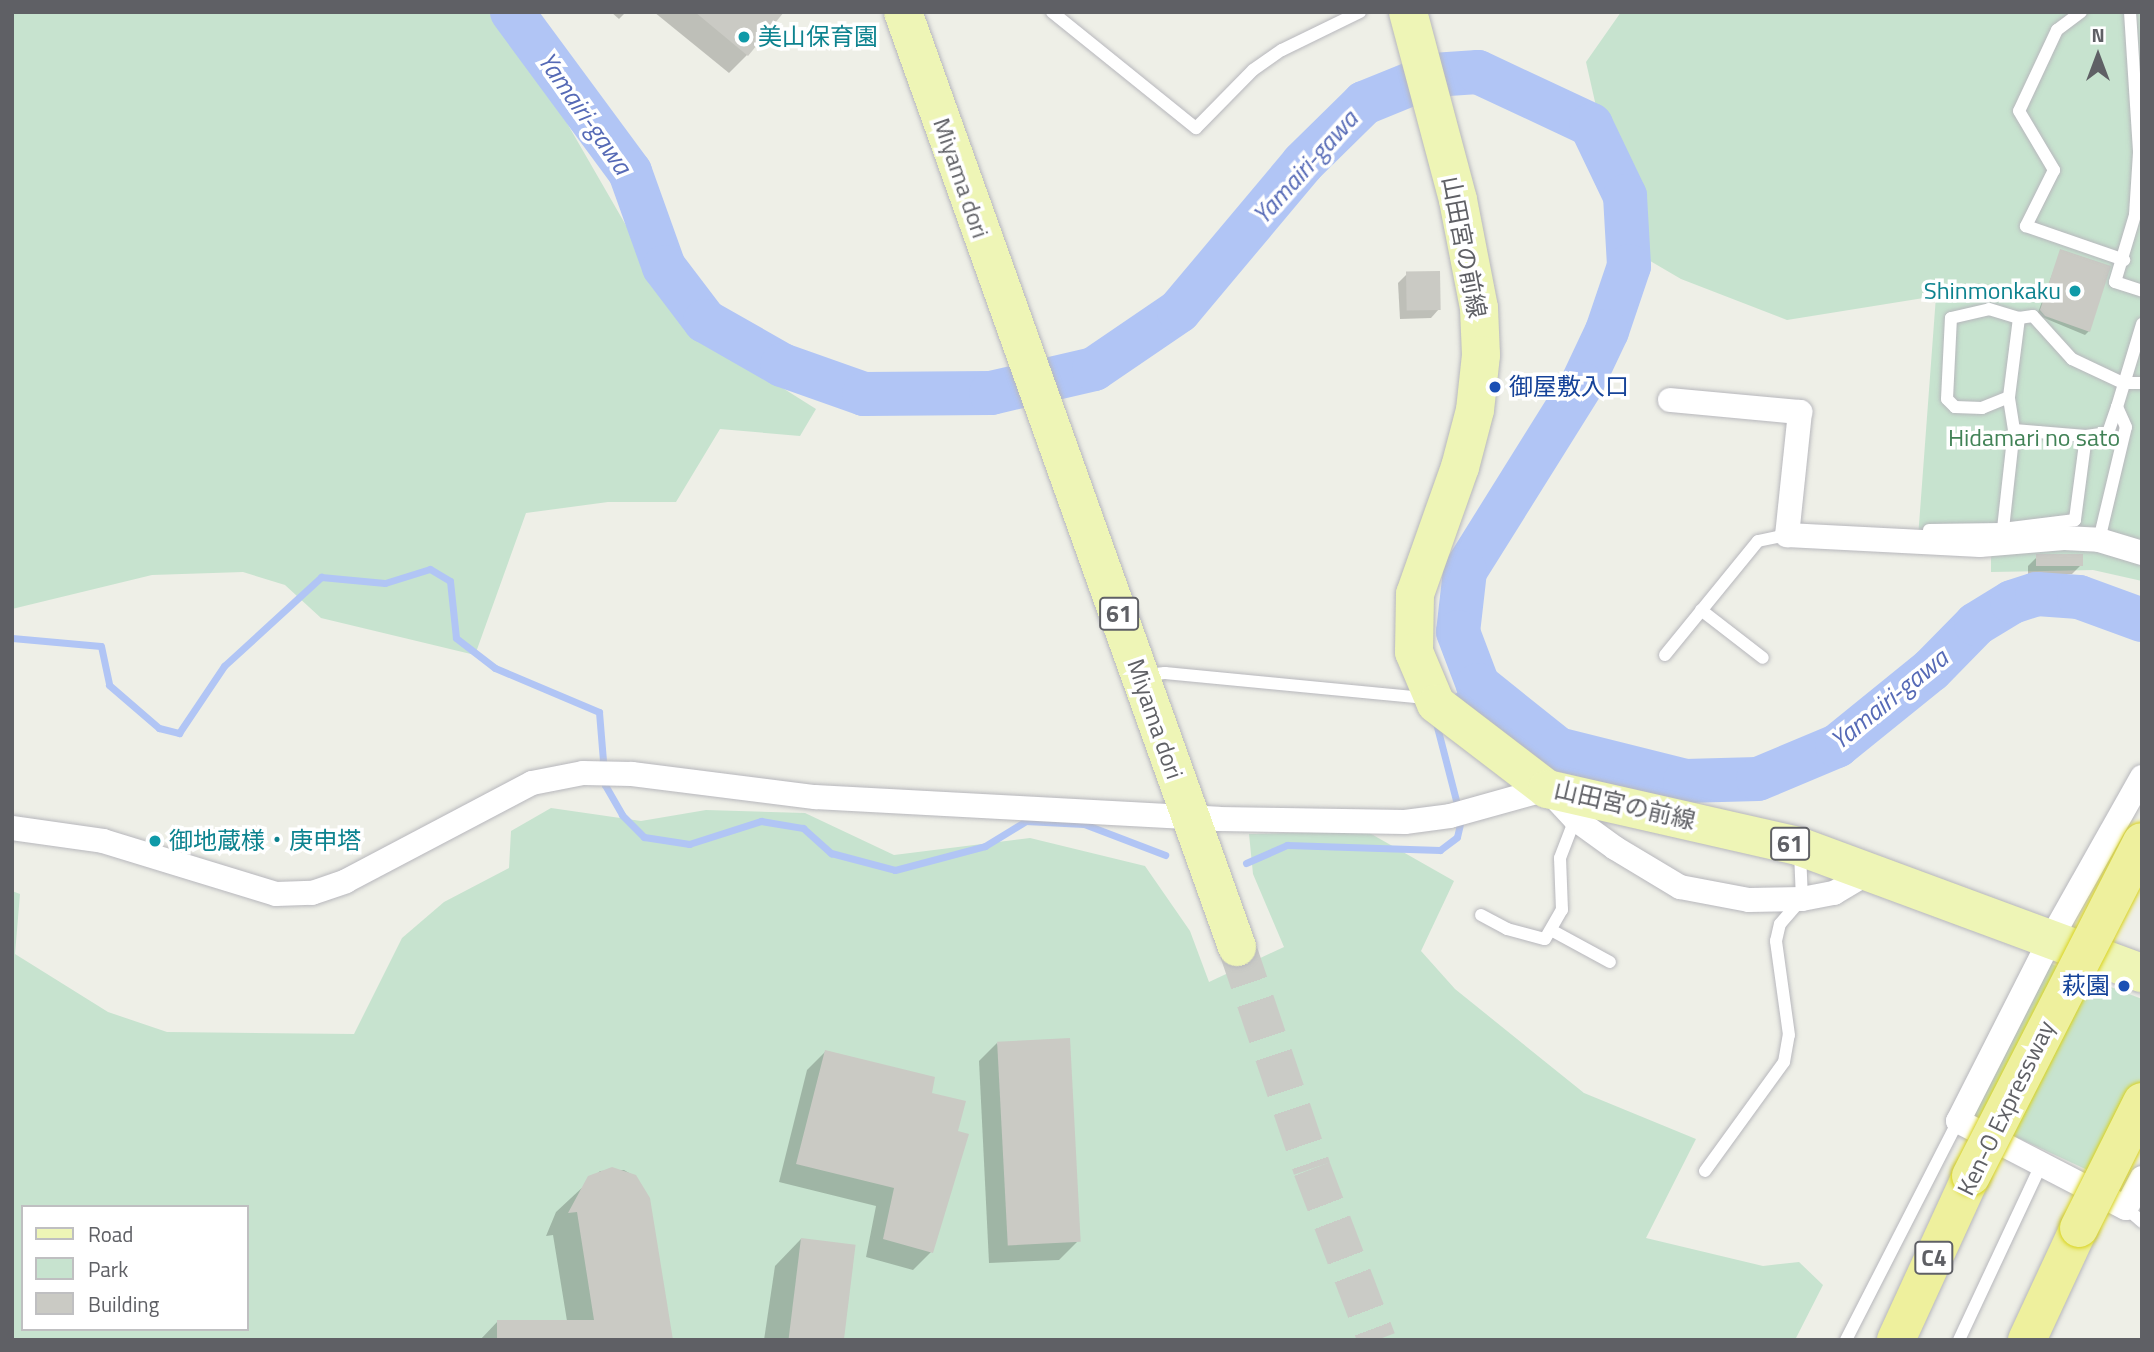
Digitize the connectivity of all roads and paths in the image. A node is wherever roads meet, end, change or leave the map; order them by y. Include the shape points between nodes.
1 (903, 12) edge
2 (1052, 12) edge
3 (1360, 12) edge
4 (2081, 12) edge
5 (2130, 12) edge
6 (1412, 27) edge
7 (2124, 260) junction
8 (2142, 290) edge
9 (2019, 318) junction
10 (2142, 324) edge
11 (2123, 383) junction
12 (2142, 383) edge
13 (2009, 397) junction
14 (1670, 400) dead end
15 (2117, 407) junction
16 (2014, 430) junction
17 (2086, 436) junction
18 (2003, 528) junction
19 (1929, 530) dead end
20 (1787, 535) junction
21 (2099, 540) junction
22 (2142, 553) edge
23 (1701, 610) junction
24 (1665, 654) dead end
25 (1763, 658) dead end
26 (1141, 676) junction
27 (1439, 705) junction
28 (2142, 778) edge
29 (1547, 789) junction
30 (1191, 817) junction
31 (1575, 819) junction
32 (12, 828) edge
33 (2142, 842) edge
34 (1798, 846) junction
35 (1871, 872) junction
36 (1802, 899) junction
37 (1481, 915) dead end
38 (1551, 930) junction
39 (2050, 940) junction
40 (1237, 947) tunnel mouth
41 (1610, 962) dead end
42 (2142, 972) edge
43 (2142, 1102) edge
44 (1958, 1121) junction
45 (2042, 1162) junction
46 (1705, 1171) dead end
47 (2142, 1178) edge
48 (2134, 1215) edge
49 (1846, 1340) edge
50 (1896, 1340) edge
51 (1959, 1340) edge
52 (2027, 1340) edge

1 - 26 main road, Miyama dori / 61
2 - 3 lane via 1196,128 1253,71 1282,50
4 - 7 lane via 2056,30 2019,111 2054,170 2026,226
5 - 7 lane via 2139,126 2135,215
6 - 27 main road, 山田宮の前線 via 1469,253 1479,308 1481,355 1475,410 1460,467 1415,594 1414,652
7 - 8 lane via 2115,282
9 - 11 lane via 2033,316 2072,359
9 - 13 lane
9 - 13 lane via 1989,309 1951,318 1947,398 1955,407 1982,408
10 - 11 lane
11 - 12 lane
11 - 15 lane
13 - 16 lane
14 - 20 street via 1800,412
15 - 17 lane via 2108,433
15 - 21 lane via 2126,427
16 - 17 lane
16 - 18 lane
17 - 18 lane via 2075,520
18 - 19 lane
20 - 21 street via 1980,545
20 - 23 lane via 1758,541
21 - 22 street
23 - 24 lane
23 - 25 lane
26 - 27 lane via 1165,673
26 - 30 main road, Miyama dori / 61
27 - 29 main road, 山田宮の前線 / 61
28 - 39 street
29 - 30 street via 1459,814 1405,822
29 - 31 street, 61
29 - 34 main road, 山田宮の前線 / 61
30 - 32 street via 815,797 587,773 531,783 346,881 312,893 276,894 103,841
30 - 40 main road, Miyama dori / 61
31 - 36 street, 61 via 1680,887 1749,900
31 - 38 lane via 1560,858 1562,910
33 - 50 highway, Ken-O Expressway / C4, bridge via 1971,1176
34 - 35 main road, 山田宮の前線 / 61
34 - 36 lane via 1804,873
35 - 36 street, 61 via 1834,893
35 - 39 main road, 山田宮の前線 / 61
36 - 46 lane via 1780,924 1776,941 1789,1035 1784,1062
37 - 38 lane via 1507,929 1545,939
38 - 41 lane
39 - 42 main road, 山田宮の前線 / 61
39 - 44 street
43 - 52 highway, bridge
44 - 45 street
44 - 49 lane
45 - 48 street
45 - 51 lane
47 - 48 street

